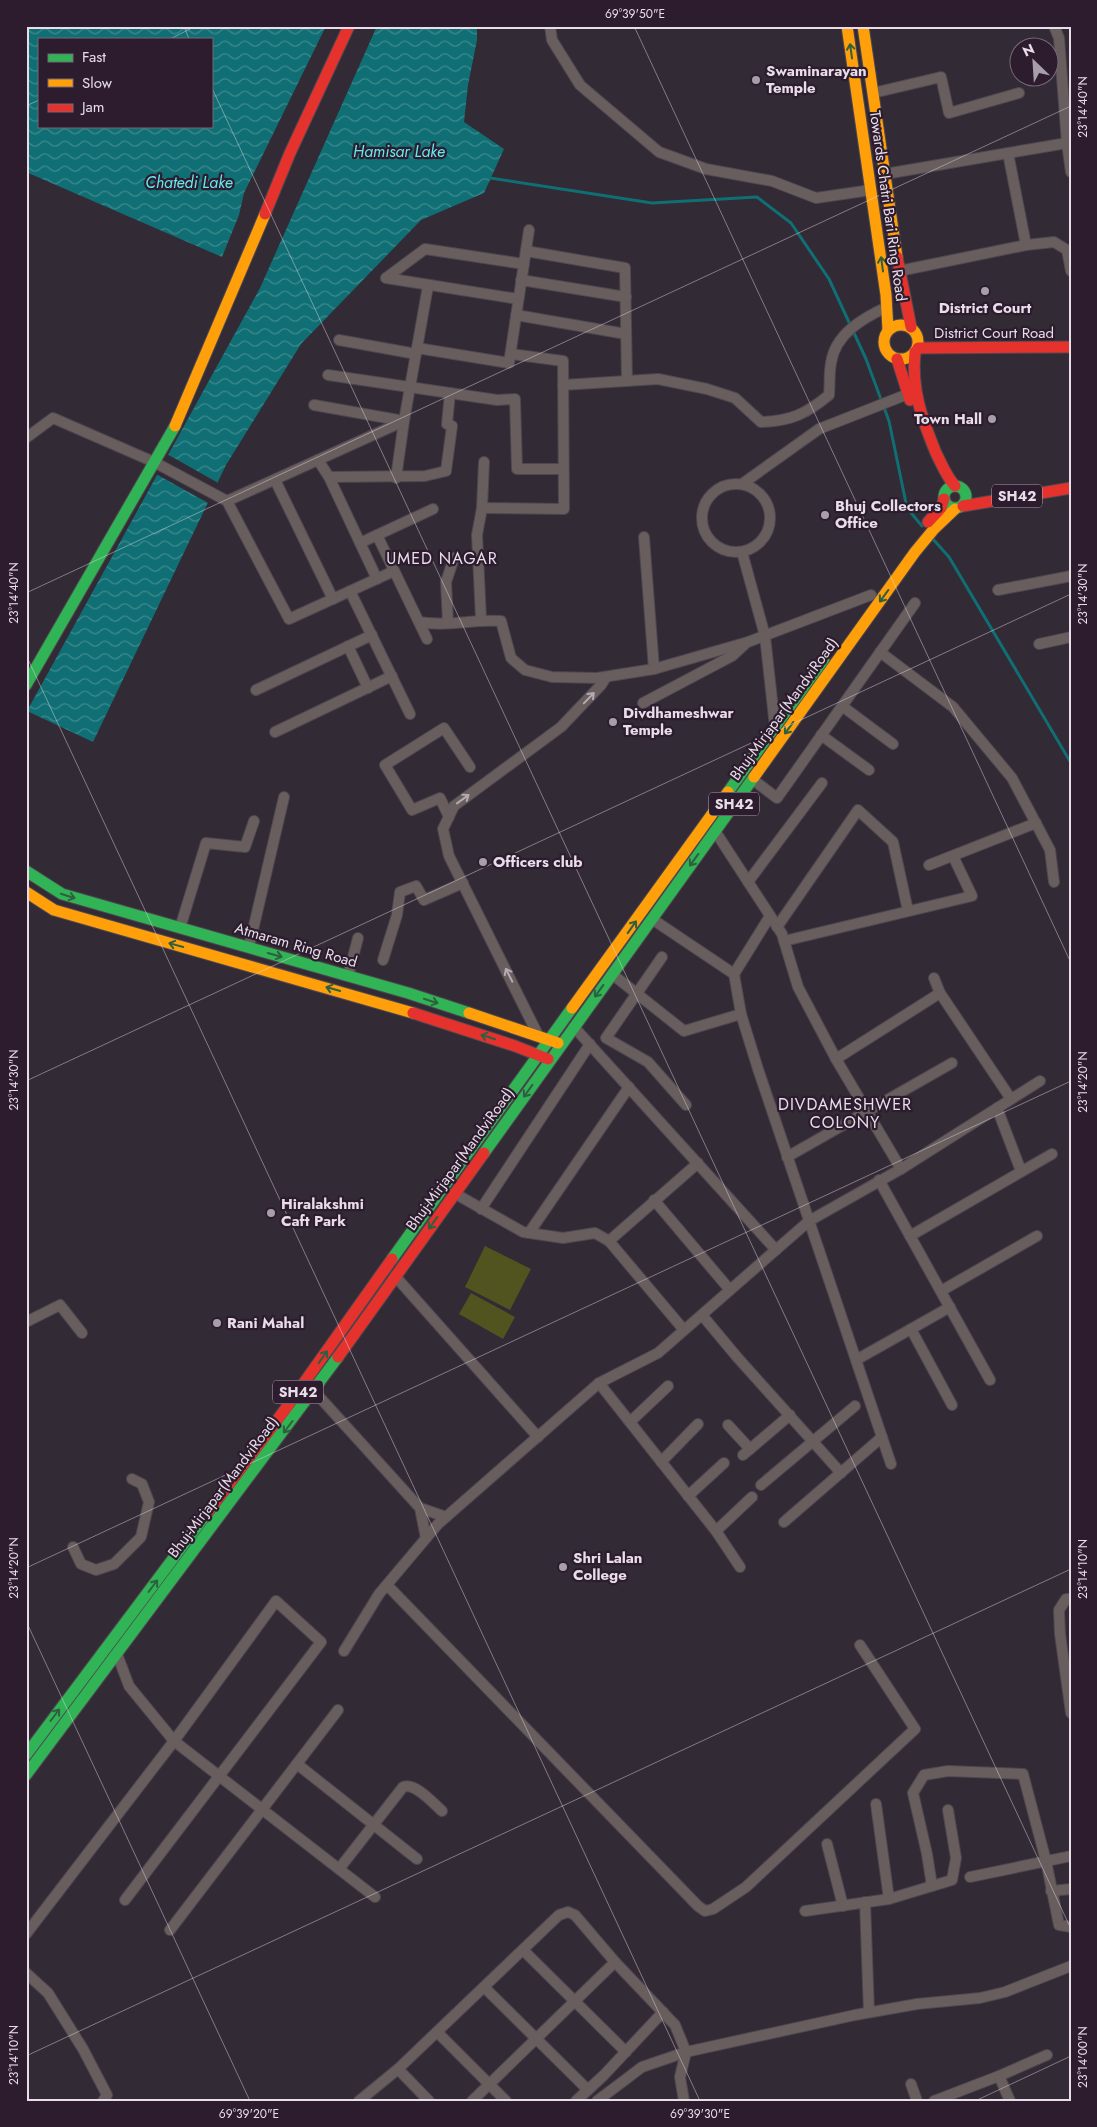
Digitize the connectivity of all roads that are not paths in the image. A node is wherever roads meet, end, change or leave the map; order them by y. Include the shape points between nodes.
1 (349, 26) edge
2 (550, 26) edge
3 (847, 26) edge
4 (863, 26) edge
5 (1054, 26) edge
6 (873, 92) junction
7 (1019, 93) dead end
8 (1067, 143) junction
9 (1008, 153) junction
10 (1071, 172) edge
11 (885, 174) junction
12 (871, 190) junction
13 (528, 230) dead end
14 (1026, 245) junction
15 (526, 251) junction
16 (524, 264) junction
17 (900, 271) junction
18 (1071, 271) edge
19 (521, 280) junction
20 (428, 286) junction
21 (626, 297) junction
22 (518, 299) junction
23 (887, 307) junction
24 (516, 315) junction
25 (911, 327) junction
26 (888, 330) junction
27 (626, 334) junction
28 (339, 340) dead end
29 (1071, 340) edge
30 (917, 346) junction
31 (1071, 347) edge
32 (416, 351) junction
33 (510, 354) junction
34 (897, 359) junction
35 (328, 375) dead end
36 (627, 381) junction
37 (563, 385) junction
38 (410, 387) junction
39 (450, 392) junction
40 (908, 394) junction
41 (314, 405) dead end
42 (404, 421) junction
43 (26, 438) edge
44 (318, 460) junction
45 (154, 462) junction
46 (484, 462) dead end
47 (564, 469) junction
48 (330, 477) junction
49 (1071, 477) edge
50 (396, 478) junction
51 (275, 480) junction
52 (742, 484) junction
53 (1071, 488) edge
54 (952, 501) junction
55 (228, 502) junction
56 (482, 508) junction
57 (433, 509) dead end
58 (376, 535) junction
59 (644, 537) dead end
60 (360, 543) junction
61 (742, 552) junction
62 (909, 553) junction
63 (454, 558) dead end
64 (394, 571) junction
65 (1071, 576) edge
66 (377, 579) junction
67 (998, 590) dead end
68 (350, 591) junction
69 (872, 595) junction
70 (333, 599) junction
71 (915, 603) dead end
72 (481, 619) junction
73 (419, 622) junction
74 (448, 623) junction
75 (372, 635) junction
76 (765, 636) junction
77 (1071, 637) edge
78 (427, 639) dead end
79 (748, 642) junction
80 (1039, 644) dead end
81 (348, 646) junction
82 (880, 652) junction
83 (654, 669) junction
84 (392, 676) junction
85 (606, 677) junction
86 (26, 685) edge
87 (368, 688) junction
88 (256, 690) dead end
89 (643, 703) dead end
90 (842, 706) junction
91 (410, 714) dead end
92 (775, 727) junction
93 (275, 732) dead end
94 (821, 735) junction
95 (893, 744) dead end
96 (470, 767) dead end
97 (869, 770) dead end
98 (752, 779) junction
99 (822, 783) dead end
100 (284, 797) dead end
101 (449, 816) junction
102 (254, 821) dead end
103 (1036, 823) junction
104 (715, 831) junction
105 (953, 856) junction
106 (929, 865) dead end
107 (26, 871) edge
108 (748, 882) junction
109 (1054, 882) dead end
110 (463, 883) junction
111 (26, 892) edge
112 (908, 912) junction
113 (770, 916) junction
114 (652, 919) junction
115 (778, 927) junction
116 (180, 928) junction
117 (358, 938) dead end
118 (784, 941) junction
119 (249, 947) junction
120 (662, 957) dead end
121 (383, 960) dead end
122 (612, 974) junction
123 (734, 974) junction
124 (348, 976) junction
125 (934, 978) dead end
126 (940, 993) junction
127 (637, 994) junction
128 (741, 1014) junction
129 (574, 1027) junction
130 (538, 1035) junction
131 (550, 1040) junction
132 (590, 1044) junction
133 (561, 1045) junction
134 (538, 1056) junction
135 (836, 1059) junction
136 (550, 1060) junction
137 (952, 1063) dead end
138 (1040, 1080) dead end
139 (629, 1087) junction
140 (1011, 1099) junction
141 (686, 1105) dead end
142 (998, 1108) junction
143 (867, 1112) junction
144 (1052, 1154) dead end
145 (787, 1157) junction
146 (698, 1163) junction
147 (901, 1169) junction
148 (1021, 1171) junction
149 (879, 1180) junction
150 (454, 1193) junction
151 (654, 1200) junction
152 (481, 1209) junction
153 (809, 1221) junction
154 (529, 1233) junction
155 (910, 1236) junction
156 (1037, 1236) dead end
157 (609, 1240) junction
158 (776, 1250) junction
159 (395, 1276) junction
160 (730, 1290) junction
161 (941, 1291) junction
162 (950, 1307) junction
163 (702, 1315) junction
164 (26, 1322) edge
165 (911, 1329) junction
166 (684, 1330) junction
167 (82, 1332) dead end
168 (856, 1360) junction
169 (990, 1380) dead end
170 (599, 1383) junction
171 (668, 1386) dead end
172 (314, 1391) junction
173 (952, 1405) dead end
174 (855, 1406) dead end
175 (790, 1415) junction
176 (630, 1422) junction
177 (698, 1424) dead end
178 (728, 1425) dead end
179 (538, 1437) junction
180 (882, 1437) junction
181 (812, 1441) junction
182 (661, 1462) junction
183 (724, 1463) dead end
184 (892, 1464) dead end
185 (841, 1472) junction
186 (132, 1479) dead end
187 (761, 1485) dead end
188 (688, 1496) junction
189 (752, 1497) dead end
190 (420, 1508) junction
191 (446, 1516) junction
192 (784, 1522) dead end
193 (716, 1531) junction
194 (426, 1538) junction
195 (73, 1547) dead end
196 (740, 1567) dead end
197 (387, 1584) junction
198 (1071, 1598) edge
199 (860, 1645) dead end
200 (344, 1650) dead end
201 (117, 1654) junction
202 (338, 1710) dead end
203 (1071, 1714) edge
204 (174, 1741) junction
205 (26, 1755) edge
206 (297, 1764) junction
207 (26, 1775) edge
208 (219, 1776) junction
209 (876, 1804) dead end
210 (263, 1810) junction
211 (948, 1810) dead end
212 (442, 1811) dead end
213 (375, 1825) junction
214 (827, 1844) dead end
215 (1071, 1856) edge
216 (417, 1859) dead end
217 (1046, 1861) junction
218 (339, 1869) junction
219 (970, 1877) dead end
220 (932, 1886) junction
221 (1071, 1889) edge
222 (1051, 1891) junction
223 (375, 1897) dead end
224 (889, 1898) junction
225 (125, 1900) dead end
226 (866, 1902) junction
227 (843, 1906) junction
228 (805, 1911) dead end
229 (1071, 1926) edge
230 (170, 1930) dead end
231 (26, 1934) edge
232 (523, 1950) junction
233 (615, 1962) junction
234 (1071, 1966) edge
235 (26, 1973) edge
236 (484, 1987) junction
237 (575, 2001) junction
238 (663, 2012) junction
239 (869, 2012) junction
240 (437, 2032) junction
241 (536, 2038) junction
242 (626, 2052) junction
243 (686, 2052) junction
244 (1047, 2055) dead end
245 (398, 2069) junction
246 (999, 2076) junction
247 (489, 2084) junction
248 (911, 2084) dead end
249 (588, 2090) junction
250 (103, 2101) edge
251 (359, 2101) edge
252 (429, 2101) edge
253 (472, 2101) edge
254 (506, 2101) edge
255 (576, 2101) edge
256 (597, 2101) edge
257 (684, 2101) edge
258 (917, 2101) edge
259 (934, 2101) edge
260 (1010, 2101) edge

1 - 45 main road via 290,153 179,418
2 - 12 street via 552,40 580,86 659,152 706,169 772,181 816,198
12 -> 3 main road, Towards Chatri Bari Ring Road
4 - 6 main road
5 - 8 street via 1059,38
6 - 7 street via 941,78 949,113
6 - 11 main road
8 - 9 street
8 - 10 street
9 - 11 street
9 - 14 street
11 - 17 main road
23 -> 12 main road, Towards Chatri Bari Ring Road
13 - 15 street
14 - 17 street
14 - 18 street via 1054,242 1067,250
15 - 16 street
15 - 21 street via 625,268
16 - 19 street
16 - 20 street via 425,249 386,278
17 - 25 main road
19 - 21 street
19 - 22 street
20 - 22 street
20 - 32 street
21 - 27 street
22 - 24 street
23 - 26 main road, Towards Chatri Bari Ring Road
23 - 36 street via 866,316 840,339 831,361 829,395 811,410 781,421 761,422 735,398 706,389 658,379
24 - 27 street
24 - 33 street
25 - 26 main road via 897,325
25 - 30 main road
26 - 34 main road via 884,344 888,353
27 - 36 street
28 - 32 street
29 - 30 main road, District Court Road
30 - 31 main road, District Court Road
30 - 34 main road via 907,358
30 - 54 main road via 913,362 916,404 947,477
32 - 33 street via 509,362
32 - 38 street
33 - 37 street via 562,361
34 - 40 main road
35 - 38 street
36 - 37 street
37 - 47 street
38 - 39 street
38 - 42 street
39 - 47 street via 497,400 515,399 517,469
39 - 50 street via 447,424 452,426 446,471
40 - 52 street via 819,428
40 - 54 main road
41 - 42 street
42 - 44 street
42 - 50 street
43 - 45 street via 53,418
44 - 48 street
44 - 51 street
45 - 55 street
45 - 86 main road
46 - 56 street
47 - 56 street via 564,509
48 - 50 street
48 - 60 street
49 - 54 main road, SH42 via 972,494
51 - 55 street
51 - 70 street
52 - 61 street via 755,490 770,512 762,541
52 - 61 street via 728,485 715,491 703,507 701,520 704,533 713,544 726,552
53 - 54 main road, SH42
54 - 62 main road, SH42
55 - 70 street via 289,619
56 - 72 street via 476,535
57 - 58 street
58 - 60 street
58 - 64 street
59 - 83 street
60 - 66 street
61 - 76 street
62 - 69 main road, Bhuj-Mirjapar(MandviRoad) / SH42
62 -> 98 main road, Bhuj-Mirjapar(MandviRoad) / SH42
63 - 74 street via 446,582
64 - 66 street
64 - 73 street
65 - 67 street
66 - 68 street
68 - 70 street
68 - 75 street
69 - 76 street
69 - 92 main road, Bhuj-Mirjapar(MandviRoad) / SH42
71 - 82 street
72 - 74 street
72 - 85 street via 501,621 511,658 525,670 552,677
73 - 74 street
73 - 78 street
75 - 81 street
75 - 84 street
76 - 79 street
76 - 92 street
77 - 80 street
79 - 83 street
79 - 89 street via 732,656
81 - 87 street
81 - 88 street
82 - 90 street
82 - 103 street via 953,707 1012,778
83 - 85 street
84 - 87 street
84 - 91 street
101 -> 85 street via 454,806 561,728
87 - 93 street
90 - 94 street
90 - 95 street
131 -> 92 main road, Bhuj-Mirjapar(MandviRoad) / SH42
94 - 97 street
94 - 98 street via 777,798
96 - 101 street via 444,728 385,765 412,810 440,798
98 - 104 main road, Bhuj-Mirjapar(MandviRoad) / SH42
99 - 108 street
100 - 119 street
101 - 110 street via 443,829 450,856
102 - 116 street via 245,847 206,843
103 - 105 street
103 - 109 street via 1050,850
104 - 108 street
104 -> 114 main road, Bhuj-Mirjapar(MandviRoad) / SH42
105 - 106 street
105 - 112 street via 972,896
107 -> 116 main road, Atmaram Ring Road via 62,894
108 - 113 street
110 - 121 street via 424,900 416,886 400,892 397,915
130 -> 110 street
134 -> 111 main road via 402,1010 54,910
112 - 115 street via 893,842 858,810
112 - 118 street
113 - 115 street
113 - 123 street
114 - 122 main road, Bhuj-Mirjapar(MandviRoad) / SH42
114 - 123 street
115 - 118 street
116 - 119 main road, Atmaram Ring Road
117 - 124 street
118 - 135 street via 798,987
119 -> 124 main road, Atmaram Ring Road
120 - 127 street
122 - 127 street
122 -> 129 main road, Bhuj-Mirjapar(MandviRoad) / SH42
123 - 128 street
124 -> 130 main road, Atmaram Ring Road
125 - 126 street
126 - 135 street
126 - 140 street
127 - 128 street via 684,1031
127 - 141 street via 606,1038 648,1062
128 - 145 street
129 - 132 street
129 - 133 main road, Bhuj-Mirjapar(MandviRoad) / SH42
130 - 131 main road, Atmaram Ring Road
131 - 133 main road, Atmaram Ring Road
131 - 134 main road, Bhuj-Mirjapar(MandviRoad) / SH42
132 - 139 street
132 - 152 street
133 - 136 main road, Bhuj-Mirjapar(MandviRoad) / SH42
134 - 136 main road
205 -> 134 main road, Bhuj-Mirjapar(MandviRoad) / SH42 via 284,1411
135 - 143 street
136 -> 150 main road, Bhuj-Mirjapar(MandviRoad) / SH42
137 - 143 street
138 - 140 street
139 - 146 street
139 - 154 street
140 - 142 street
142 - 147 street
142 - 148 street
143 - 145 street
143 - 147 street
144 - 148 street
145 - 153 street
146 - 151 street
146 - 158 street
147 - 149 street
148 - 155 street
149 - 153 street
149 - 155 street
150 - 152 street
150 -> 159 main road, Bhuj-Mirjapar(MandviRoad) / SH42
151 - 157 street
151 - 160 street
152 - 154 street
153 - 158 street
153 - 168 street
154 - 157 street via 563,1238 596,1233
155 - 161 street
156 - 161 street
157 - 166 street
158 - 160 street
159 - 172 main road, Bhuj-Mirjapar(MandviRoad) / SH42
159 - 179 street
160 - 163 street
161 - 162 street
162 - 165 street
162 - 169 street
163 - 166 street
163 - 175 street
164 - 167 street via 60,1305
165 - 168 street
165 - 173 street
166 - 170 street via 658,1353
168 - 180 street
170 - 176 street
170 - 179 street
171 - 176 street
172 - 190 street
172 -> 201 main road, Bhuj-Mirjapar(MandviRoad) / SH42
174 - 181 street
175 - 178 street via 747,1452
175 - 181 street
176 - 182 street
177 - 182 street
179 - 191 street
180 - 184 street
180 - 185 street
181 - 185 street
181 - 187 street
182 - 188 street
183 - 188 street
185 - 192 street
186 - 195 street via 142,1484 149,1502 141,1537 114,1564 96,1570 81,1564
188 - 193 street
189 - 193 street
190 - 191 street
190 - 194 street
191 - 194 street
193 - 196 street
194 - 197 street
197 - 199 street via 705,1911 746,1886 915,1729
197 - 200 street
198 - 203 street via 1066,1599 1059,1610
201 - 204 street via 128,1686
201 - 207 main road, Bhuj-Mirjapar(MandviRoad) / SH42
202 - 206 street
204 - 208 street
204 - 208 street via 276,1601 320,1642
204 - 231 street
206 - 210 street
206 - 213 street
208 - 210 street
208 - 225 street
209 - 224 street
210 - 218 street
210 - 230 street
211 - 220 street via 956,1858 952,1880
212 - 213 street via 413,1787 407,1786
213 - 216 street
213 - 218 street
214 - 227 street
215 - 217 street
217 - 219 street
217 - 220 street via 1023,1774 948,1771 924,1775 913,1793
217 - 222 street
218 - 223 street
220 - 224 street
221 - 222 street
222 - 229 street via 1058,1926
224 - 226 street
226 - 227 street
226 - 239 street
227 - 228 street
232 - 233 street via 559,1915 568,1912
232 - 236 street
232 - 237 street
233 - 237 street
233 - 238 street
234 - 239 street via 980,1998
235 - 250 street via 48,1993 84,2049 107,2095
236 - 240 street
236 - 241 street
237 - 241 street
237 - 242 street
238 - 242 street
238 - 243 street via 675,2025
239 - 243 street
240 - 245 street
240 - 247 street
241 - 247 street
241 - 249 street
242 - 249 street
243 - 256 street via 642,2067
243 - 257 street via 680,2077
244 - 246 street
245 - 251 street
245 - 252 street
246 - 259 street
246 - 260 street
247 - 253 street
247 - 254 street
248 - 258 street
249 - 255 street

